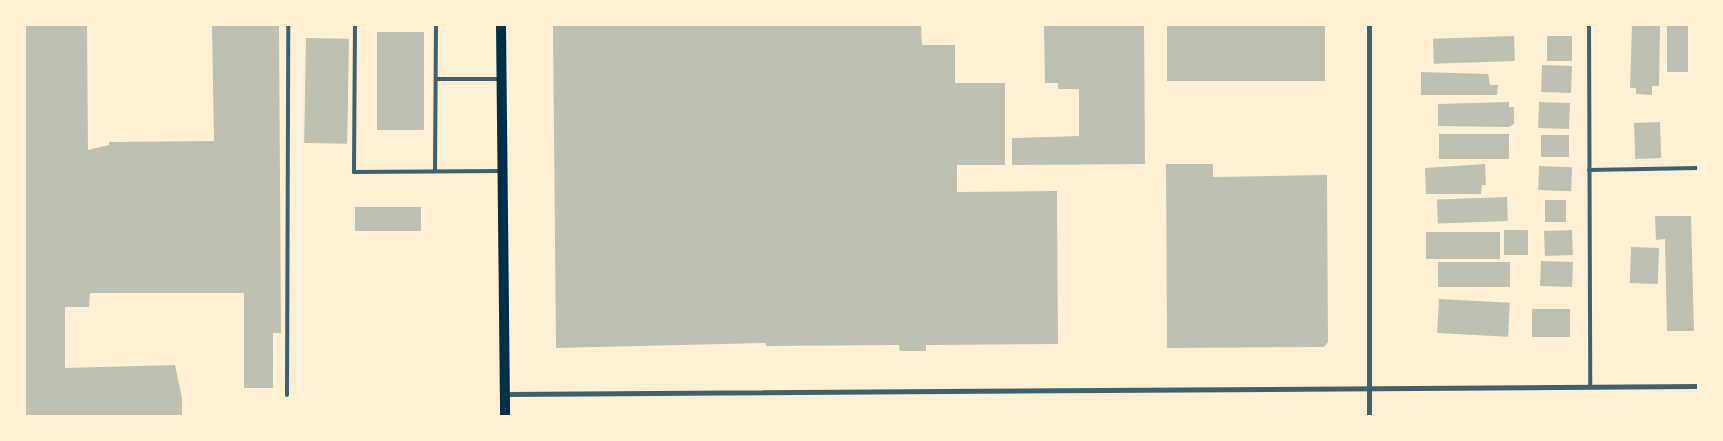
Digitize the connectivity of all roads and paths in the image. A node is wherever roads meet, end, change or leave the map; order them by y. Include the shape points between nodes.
1 (288, 25) edge
2 (355, 25) edge
3 (436, 25) edge
4 (501, 25) edge
5 (1369, 25) edge
6 (1588, 25) edge
7 (437, 79) junction
8 (502, 79) junction
9 (1698, 168) edge
10 (503, 170) junction
11 (1589, 170) junction
12 (435, 171) junction
13 (1698, 386) edge
14 (1590, 387) junction
15 (1369, 388) junction
16 (505, 394) junction
17 (287, 395) dead end
18 (505, 416) edge
19 (1369, 416) edge

1 - 17 lane
2 - 12 lane via 354,172
3 - 7 lane
4 - 8 main road
5 - 15 street
6 - 11 lane
7 - 8 lane
7 - 12 lane
8 - 10 main road
9 - 11 lane
10 - 12 lane
10 - 16 main road
11 - 14 lane
13 - 14 street
14 - 15 street
15 - 16 street
15 - 19 street
16 - 18 main road

